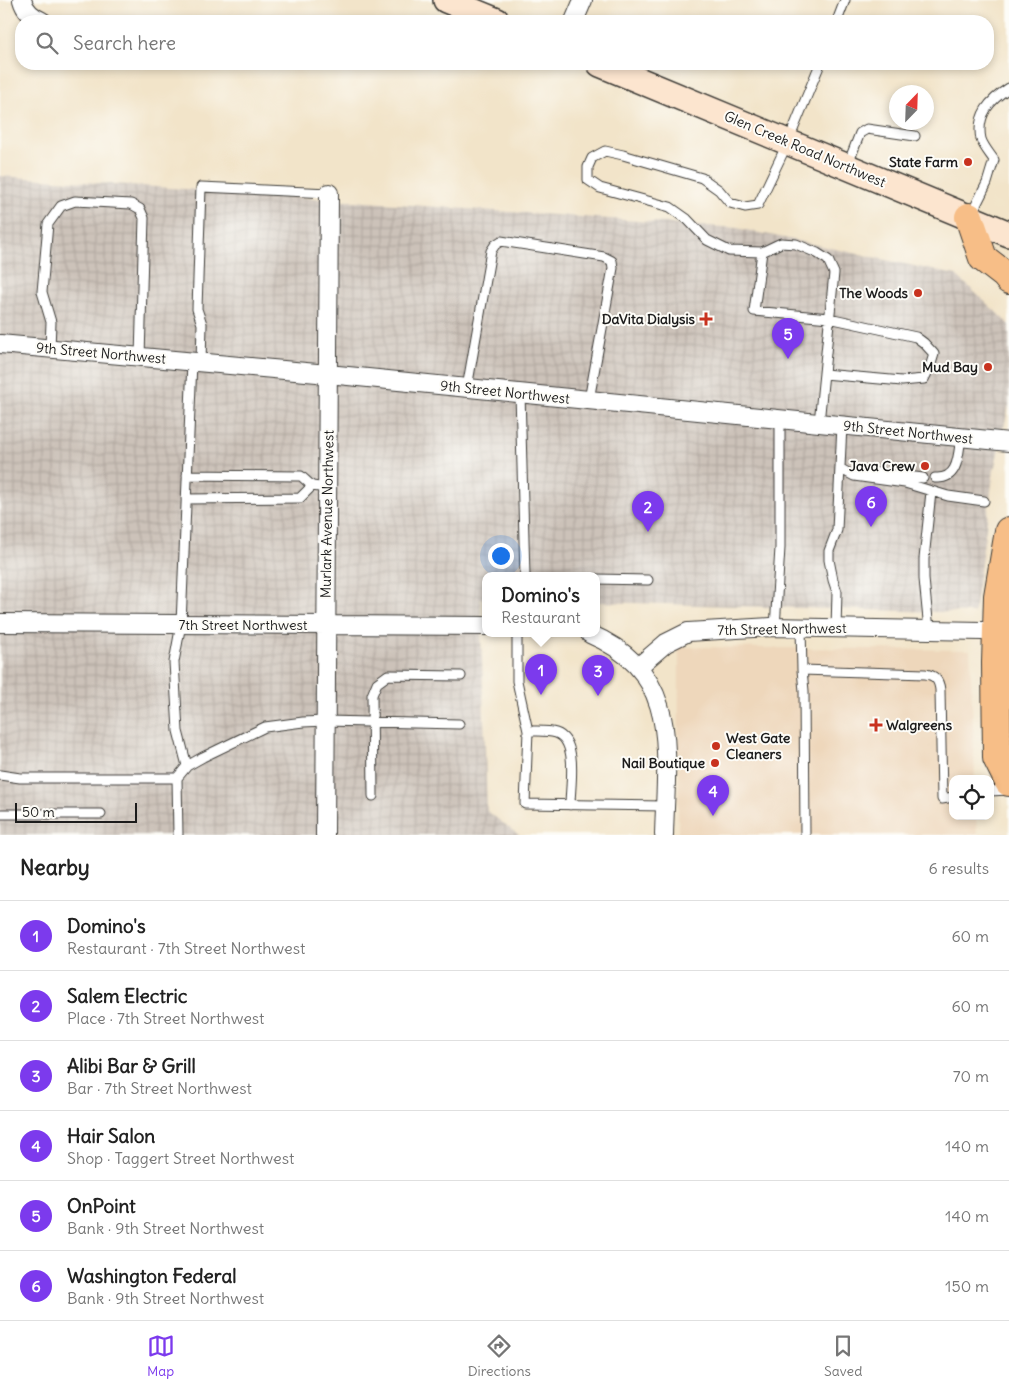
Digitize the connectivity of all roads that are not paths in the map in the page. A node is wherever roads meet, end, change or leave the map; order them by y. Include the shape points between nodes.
1 (22, 0) edge
2 (446, 0) edge
3 (583, 0) edge
4 (845, 0) edge
5 (30, 15) edge
6 (482, 15) edge
7 (577, 15) edge
8 (839, 15) edge
9 (614, 70) edge
10 (818, 70) edge
11 (1009, 88) edge
12 (915, 136) dead end
13 (788, 142) junction
14 (848, 167) junction
15 (329, 193) joint
16 (969, 217) junction
17 (1009, 234) edge
18 (762, 252) junction
19 (1009, 280) edge
20 (830, 318) junction
21 (0, 344) edge
22 (50, 349) junction
23 (140, 357) junction
24 (196, 362) junction
25 (328, 374) junction
26 (824, 374) junction
27 (467, 388) junction
28 (520, 394) junction
29 (589, 400) junction
30 (780, 419) junction
31 (819, 423) junction
32 (842, 425) junction
33 (961, 437) junction
34 (1009, 442) edge
35 (841, 469) junction
36 (187, 475) junction
37 (923, 478) dead end
38 (935, 478) dead end
39 (319, 487) junction
40 (931, 492) junction
41 (186, 499) junction
42 (984, 501) dead end
43 (1009, 531) edge
44 (525, 572) edge
45 (600, 579) edge
46 (648, 580) dead end
47 (0, 623) edge
48 (181, 624) junction
49 (326, 625) junction
50 (482, 626) edge
51 (775, 628) junction
52 (801, 628) junction
53 (836, 629) junction
54 (929, 630) junction
55 (998, 632) junction
56 (517, 637) edge
57 (597, 637) edge
58 (638, 667) junction
59 (802, 670) junction
60 (462, 676) dead end
61 (325, 721) junction
62 (371, 722) junction
63 (459, 724) dead end
64 (528, 731) junction
65 (187, 766) junction
66 (0, 775) edge
67 (178, 778) junction
68 (1009, 782) edge
69 (994, 790) edge
70 (1009, 790) edge
71 (373, 796) dead end
72 (949, 798) edge
73 (570, 805) junction
74 (665, 806) junction
75 (0, 814) edge
76 (101, 814) dead end
77 (178, 835) edge
78 (325, 835) edge
79 (664, 835) edge
80 (805, 835) edge

1 - 5 street
2 - 6 main road
3 - 7 street
4 - 8 lane
9 - 13 main road, Glen Creek Road Northwest
10 - 13 lane
11 - 16 lane via 994,98 981,117 981,141 994,160 987,183
12 - 14 lane via 867,129 860,133
13 - 14 main road, Glen Creek Road Northwest
13 - 18 lane via 758,205 745,207 730,203 702,178 623,155 605,151 592,158 588,167 588,180 600,188 670,208 687,219 707,240 729,251
14 - 16 main road, Glen Creek Road Northwest
15 - 24 lane via 201,187 197,309 202,324
15 - 25 street, Murlark Avenue Northwest
16 - 17 main road, Glen Creek Road Northwest
16 - 19 main road via 983,258
18 - 20 lane via 781,243 796,244 828,260 834,273
18 - 20 lane via 754,311
20 - 26 lane
20 - 26 lane via 916,338 934,354 924,379 902,381
21 - 22 street, 9th Street Northwest
22 - 23 street, 9th Street Northwest
22 - 23 lane via 51,322 42,292 48,224 61,206 76,200 131,204 140,209 144,218
23 - 24 street, 9th Street Northwest
24 - 25 street, 9th Street Northwest
24 - 36 lane
25 - 27 street, 9th Street Northwest
25 - 39 street, Murlark Avenue Northwest
26 - 31 lane
27 - 28 street, 9th Street Northwest
27 - 29 lane via 492,251 501,241 604,257 612,261
28 - 29 street, 9th Street Northwest
28 - 44 lane
29 - 30 street, 9th Street Northwest
30 - 31 street, 9th Street Northwest
30 - 51 lane via 780,548
31 - 32 street, 9th Street Northwest
32 - 33 street, 9th Street Northwest
32 - 35 lane
33 - 34 street, 9th Street Northwest
33 - 38 lane via 956,466 950,476
35 - 37 lane
35 - 40 lane via 854,476 905,483
35 - 53 lane via 837,530 829,551 837,592
36 - 39 lane via 301,476
36 - 41 lane
39 - 41 lane via 300,498
39 - 49 street, Murlark Avenue Northwest
40 - 42 lane
40 - 54 lane via 924,559
41 - 48 lane
43 - 55 main road via 998,596
45 - 46 lane
47 - 48 street, 7th Street Northwest
48 - 49 street, 7th Street Northwest
48 - 65 lane via 174,662 178,731
49 - 50 street, 7th Street Northwest
49 - 61 street, Murlark Avenue Northwest
51 - 52 street, 7th Street Northwest
51 - 58 street, 7th Street Northwest via 688,632 666,644
52 - 53 street, 7th Street Northwest
52 - 59 lane
53 - 54 street, 7th Street Northwest
54 - 55 street, 7th Street Northwest
55 - 68 main road via 997,758
56 - 64 lane via 517,681
57 - 58 street via 623,652
58 - 74 street via 659,702 666,741
59 - 72 lane via 932,675 940,690 942,799
59 - 80 lane
60 - 62 lane via 388,675 377,683 372,695
61 - 62 lane
61 - 65 lane via 265,727
61 - 78 street, Murlark Avenue Northwest
62 - 63 lane
62 - 71 lane
64 - 73 lane via 554,732 567,742 571,752
64 - 73 lane via 525,804
65 - 67 lane
66 - 67 lane via 20,778
67 - 77 lane
69 - 70 lane
73 - 74 lane
74 - 79 street
75 - 76 lane

